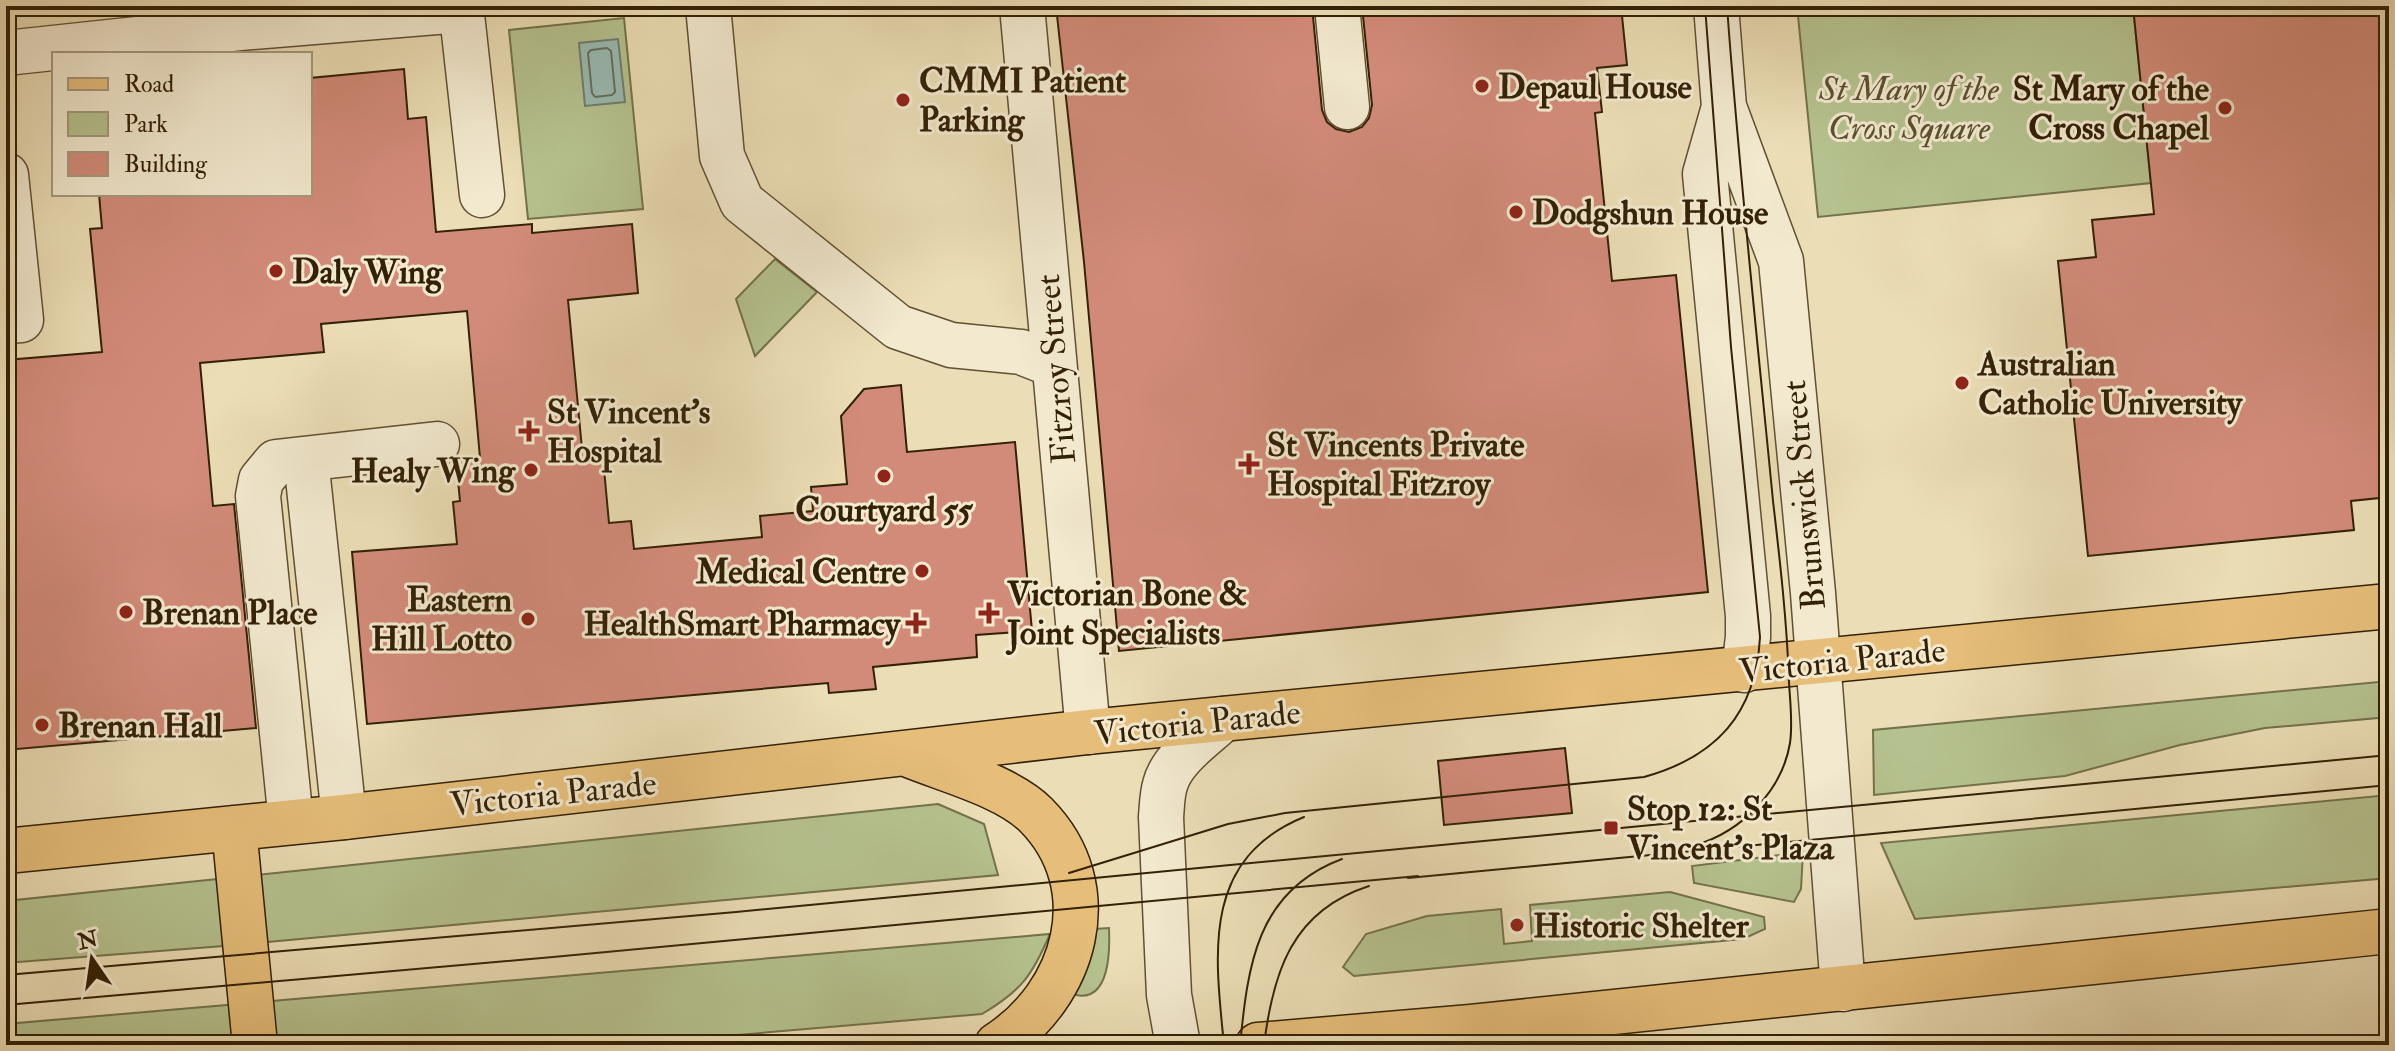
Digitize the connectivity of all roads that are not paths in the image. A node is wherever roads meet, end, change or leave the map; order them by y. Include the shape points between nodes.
1 (708, 6) edge
2 (1022, 6) edge
3 (1337, 6) edge
4 (1716, 6) edge
5 (461, 8) edge
6 (240, 17) edge
7 (6, 53) edge
8 (1347, 107) dead end
9 (1724, 107) junction
10 (6, 175) edge
11 (482, 195) dead end
12 (6, 321) edge
13 (1054, 365) junction
14 (437, 444) dead end
15 (306, 459) junction
16 (2389, 606) edge
17 (1818, 662) junction
18 (1744, 670) junction
19 (1223, 719) junction
20 (1088, 732) junction
21 (905, 753) junction
22 (344, 817) junction
23 (291, 822) junction
24 (234, 828) junction
25 (6, 851) edge
26 (2389, 931) edge
27 (1843, 989) junction
28 (1459, 1036) edge
29 (255, 1045) edge
30 (997, 1045) edge
31 (1178, 1045) edge
32 (1258, 1045) edge

1 - 13 street via 722,156 742,202 898,327 951,345 1021,352
2 - 13 street, Fitzroy Street
3 - 8 street
4 - 9 street, Brunswick Street
5 - 6 street
5 - 11 street
6 - 7 street
9 - 17 street, Brunswick Street via 1781,261
9 - 18 street, Brunswick Street via 1705,174 1748,616
10 - 12 street via 21,320
13 - 20 street, Fitzroy Street
14 - 15 street
15 - 22 street
15 - 23 street via 276,462 261,480 258,496
16 - 17 main road, Victoria Parade
17 - 18 main road, Victoria Parade
17 - 27 street, Brunswick Street
18 - 19 main road, Victoria Parade
19 - 20 main road, Victoria Parade
19 - 31 street via 1180,759 1163,795 1169,995
20 - 21 main road, Victoria Parade
21 - 22 main road, Victoria Parade
21 - 30 main road via 1013,798 1051,833 1070,873 1077,908 1065,965 1038,1007
22 - 23 main road, Victoria Parade
23 - 24 main road, Victoria Parade
24 - 25 main road, Victoria Parade
24 - 29 main road
26 - 27 main road
27 - 28 main road
28 - 32 main road

